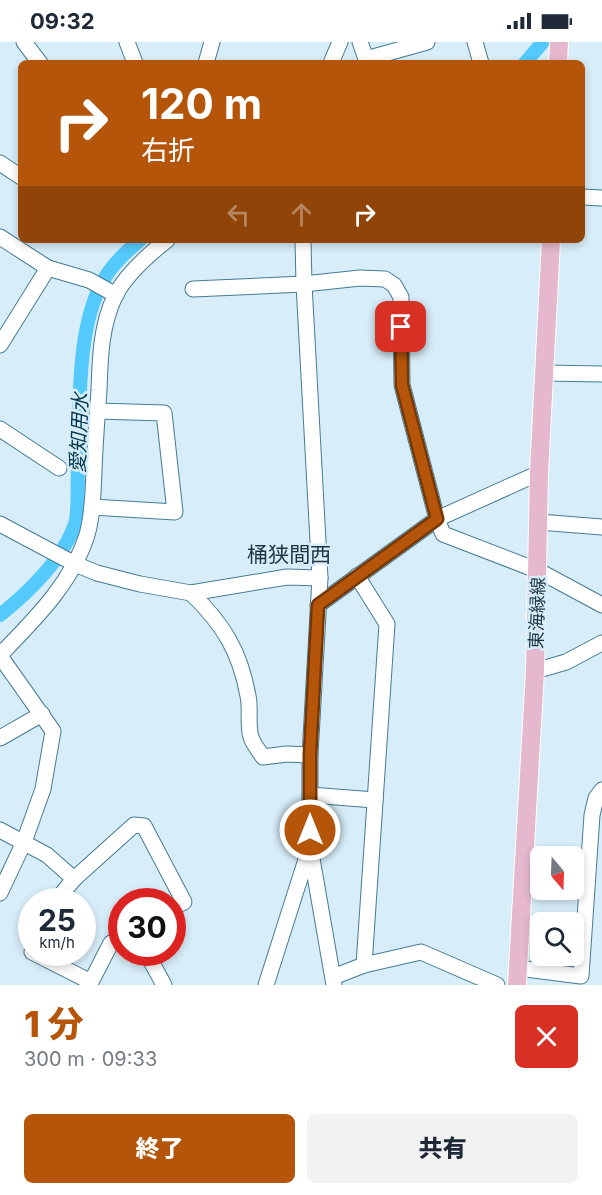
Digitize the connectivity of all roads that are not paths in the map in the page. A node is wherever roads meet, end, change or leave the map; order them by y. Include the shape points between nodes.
1 (24, 42) edge
2 (127, 42) edge
3 (212, 42) edge
4 (340, 42) edge
5 (360, 42) edge
6 (427, 42) edge
7 (475, 42) edge
8 (559, 42) edge
9 (38, 60) edge
10 (134, 60) edge
11 (207, 60) edge
12 (332, 60) edge
13 (480, 60) edge
14 (558, 60) edge
15 (0, 163) edge
16 (18, 175) edge
17 (585, 197) edge
18 (602, 198) edge
19 (0, 237) edge
20 (164, 243) edge
21 (303, 243) edge
22 (551, 243) edge
23 (21, 244) edge
24 (48, 268) junction
25 (304, 284) junction
26 (193, 290) dead end
27 (116, 295) junction
28 (0, 345) edge
29 (545, 373) junction
30 (602, 374) edge
31 (97, 411) junction
32 (0, 429) edge
33 (59, 468) dead end
34 (540, 474) junction
35 (92, 507) junction
36 (437, 519) junction
37 (539, 522) junction
38 (0, 524) edge
39 (602, 527) edge
40 (72, 562) junction
41 (539, 571) junction
42 (357, 576) junction
43 (320, 578) junction
44 (191, 593) junction
45 (318, 605) junction
46 (602, 605) edge
47 (28, 625) junction
48 (0, 639) edge
49 (602, 643) edge
50 (0, 656) edge
51 (535, 671) junction
52 (42, 714) junction
53 (0, 738) edge
54 (310, 755) junction
55 (602, 790) edge
56 (310, 795) junction
57 (375, 800) junction
58 (0, 830) edge
59 (24, 842) junction
60 (310, 847) junction
61 (74, 879) junction
62 (67, 888) edge
63 (177, 888) edge
64 (0, 893) edge
65 (108, 949) edge
66 (364, 965) junction
67 (60, 966) edge
68 (154, 966) edge
69 (517, 977) edge
70 (333, 981) edge
71 (164, 985) edge
72 (266, 985) edge
73 (497, 985) edge

1 - 9 street
2 - 10 street
3 - 11 street
4 - 12 street
5 - 6 street via 366,58
7 - 13 street
8 - 14 main road
15 - 16 street
17 - 18 street
19 - 23 street
20 - 27 street
21 - 25 street
22 - 29 main road, 東海緑線
23 - 24 street
24 - 27 street via 88,280
24 - 28 street
25 - 26 street
25 - 36 street via 385,279 401,297 402,385
25 - 43 street
27 - 31 street via 101,345
29 - 30 street
29 - 34 main road, 東海緑線
31 - 35 street
31 - 35 street via 164,413 175,512
32 - 33 street
34 - 36 street
34 - 37 main road, 東海緑線
35 - 40 street via 87,534
36 - 41 street via 443,534
36 - 42 street
37 - 39 street
37 - 41 main road, 東海緑線
38 - 40 street
40 - 44 street via 97,573
40 - 47 street via 64,583
41 - 46 street
41 - 51 main road, 東海緑線
42 - 45 street
42 - 57 street via 387,624
43 - 44 street via 287,577
43 - 45 street
44 - 54 street via 227,633 241,665 249,698 250,736 263,757
45 - 54 street
47 - 48 street
47 - 50 street
49 - 51 street via 566,662
50 - 52 street
51 - 69 main road, 東海緑線
52 - 53 street
52 - 59 street via 53,731 43,789
54 - 56 street
55 - 69 street via 591,815 581,976
56 - 57 street
56 - 60 street
57 - 66 street
58 - 59 street
59 - 61 street via 47,855
59 - 64 street
60 - 70 street
60 - 72 street
61 - 62 street
61 - 63 street via 134,825 144,826
65 - 67 street via 91,982
66 - 70 street
66 - 73 street via 421,952
68 - 71 street

